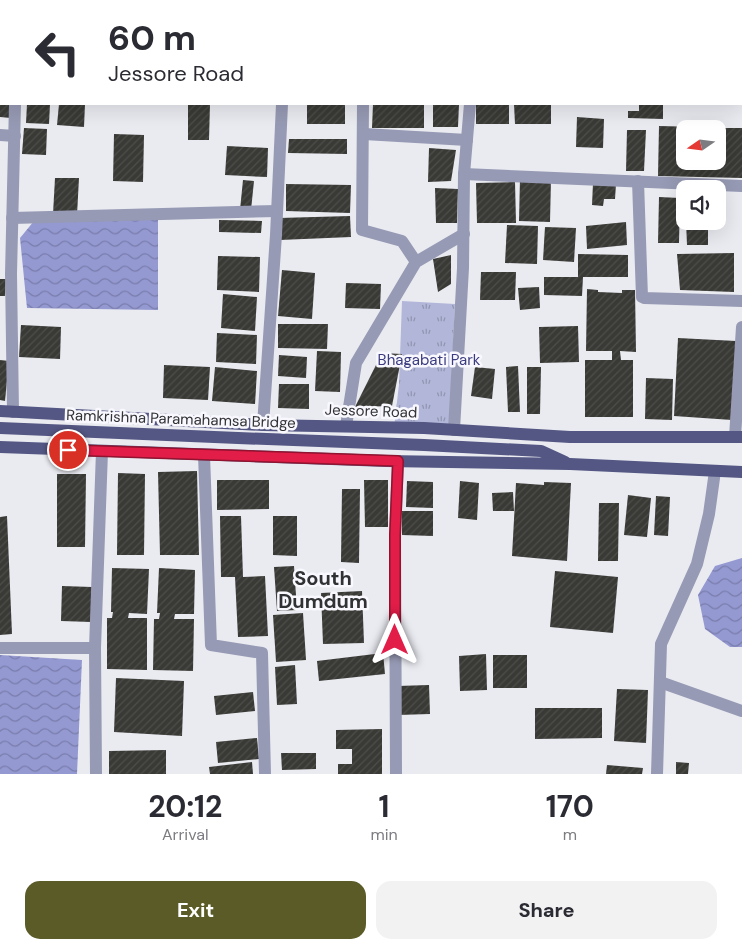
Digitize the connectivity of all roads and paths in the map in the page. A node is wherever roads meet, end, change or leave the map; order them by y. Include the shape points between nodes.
1 (15, 105) edge
2 (282, 105) edge
3 (363, 105) edge
4 (470, 105) edge
5 (364, 134) junction
6 (0, 136) edge
7 (15, 136) junction
8 (467, 140) junction
9 (464, 174) junction
10 (638, 181) junction
11 (742, 186) edge
12 (277, 211) junction
13 (12, 218) junction
14 (464, 234) junction
15 (416, 262) junction
16 (742, 302) edge
17 (742, 327) edge
18 (0, 411) edge
19 (13, 412) junction
20 (264, 425) junction
21 (346, 426) junction
22 (0, 428) edge
23 (454, 430) junction
24 (570, 437) junction
25 (739, 437) edge
26 (0, 447) edge
27 (102, 451) junction
28 (541, 451) junction
29 (204, 455) junction
30 (398, 461) junction
31 (570, 464) junction
32 (715, 471) junction
33 (742, 472) edge
34 (0, 648) edge
35 (95, 648) junction
36 (660, 682) junction
37 (742, 710) edge
38 (96, 774) edge
39 (265, 774) edge
40 (396, 774) edge
41 (657, 774) edge

1 - 7 street
2 - 12 street
3 - 5 street
4 - 8 street
5 - 8 street
5 - 15 street via 362,230 402,241
6 - 7 street
7 - 13 street
8 - 9 street
9 - 10 street
9 - 14 street
10 - 11 street
10 - 16 street via 642,297
12 - 13 street
12 - 20 street
13 - 19 street
14 - 15 street
14 - 23 street
15 - 21 street via 356,363
17 - 25 street
18 - 19 main road, Jessore Road
19 - 20 main road, Jessore Road
20 - 21 main road, Jessore Road
21 - 23 main road, Jessore Road
22 - 28 main road, Ramkrishna Paramahamsa Bridge
23 - 24 main road, Jessore Road
24 - 25 main road, Jessore Road
24 - 28 main road
26 - 27 main road
27 - 29 main road
27 - 35 street
28 - 31 main road
29 - 30 main road
29 - 39 street via 211,645 262,653
30 - 31 main road
30 - 40 street via 395,535
31 - 32 main road
32 - 33 main road
32 - 36 street via 709,514 696,564 661,644
34 - 35 street
35 - 38 street
36 - 37 street
36 - 41 street

